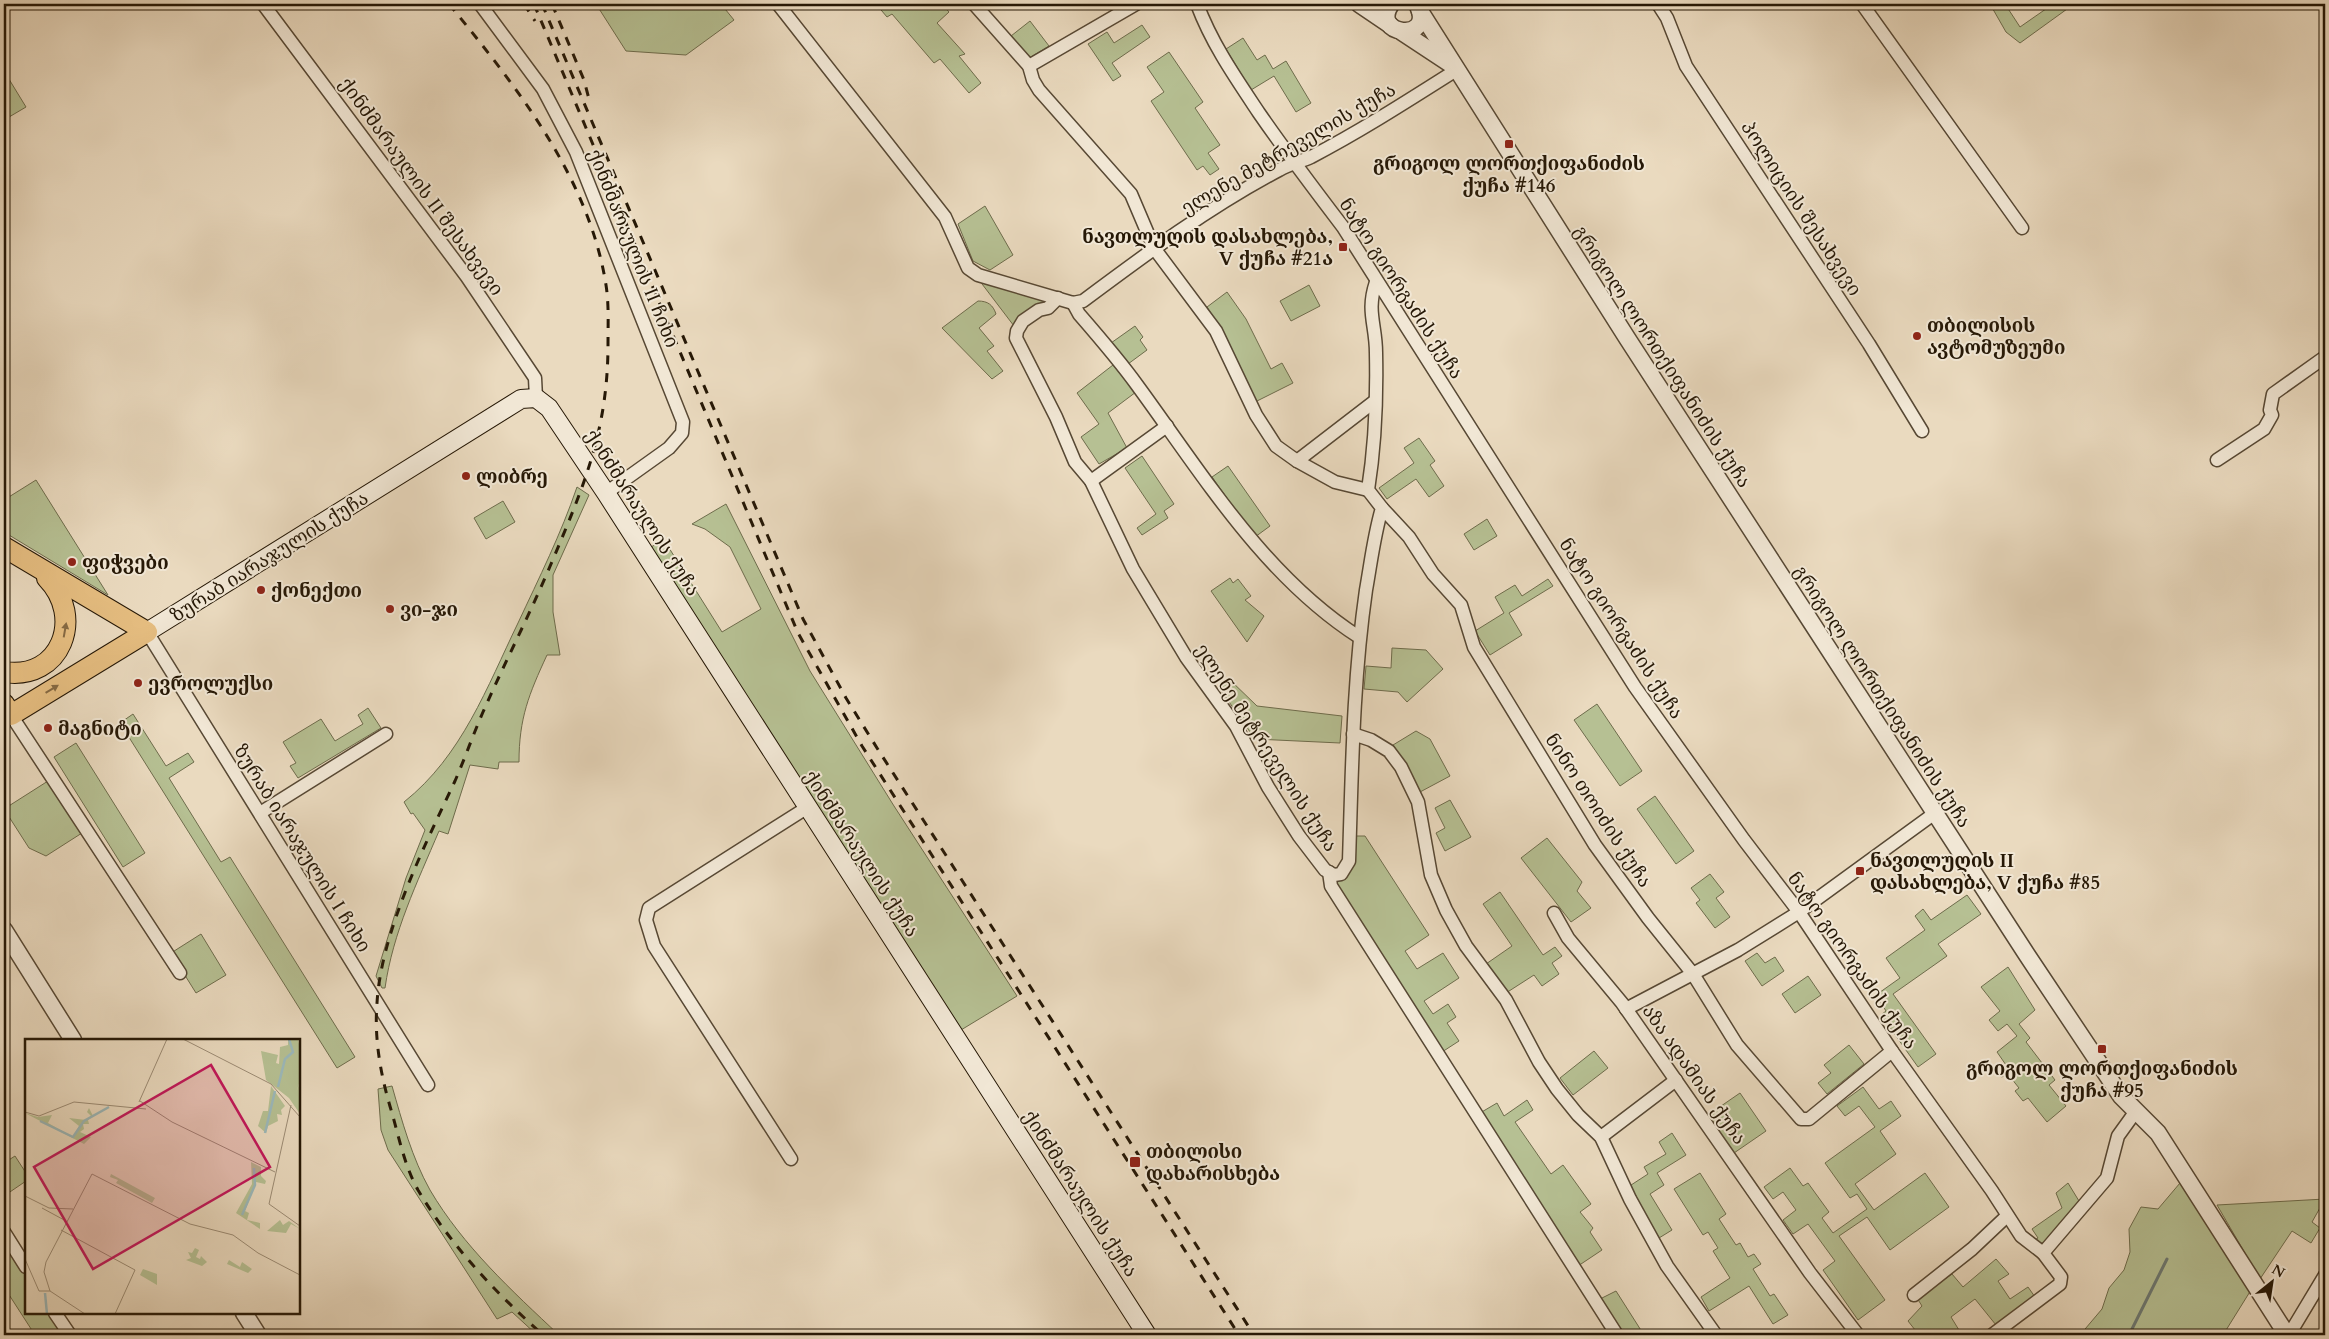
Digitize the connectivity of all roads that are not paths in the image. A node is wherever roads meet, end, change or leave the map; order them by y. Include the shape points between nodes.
1 (263, 4) edge
2 (480, 4) edge
3 (778, 4) edge
4 (974, 4) edge
5 (1136, 4) edge
6 (1197, 4) edge
7 (1359, 4) edge
8 (1391, 4) edge
9 (1658, 4) edge
10 (1862, 4) edge
11 (1418, 6) edge
12 (1396, 28) junction
13 (1030, 66) junction
14 (1458, 69) junction
15 (1294, 163) junction
16 (2022, 228) dead end
17 (1154, 248) junction
18 (1376, 282) junction
19 (1058, 298) junction
20 (1073, 303) junction
21 (2325, 357) edge
22 (536, 398) junction
23 (1375, 401) junction
24 (1167, 426) junction
25 (1922, 431) dead end
26 (2217, 460) dead end
27 (1297, 461) junction
28 (1091, 481) junction
29 (1368, 490) junction
30 (606, 493) junction
31 (1382, 508) junction
32 (4, 547) edge
33 (36, 568) junction
34 (147, 632) junction
35 (1360, 637) junction
36 (4, 672) edge
37 (6, 713) edge
38 (386, 734) dead end
39 (1353, 734) junction
40 (808, 807) junction
41 (260, 813) junction
42 (1935, 813) junction
43 (1329, 872) junction
44 (1799, 912) junction
45 (1554, 913) dead end
46 (4, 930) edge
47 (180, 973) dead end
48 (1693, 974) junction
49 (1626, 1009) junction
50 (72, 1039) edge
51 (1892, 1051) junction
52 (1676, 1080) junction
53 (428, 1085) dead end
54 (2136, 1111) junction
55 (1601, 1136) junction
56 (790, 1159) dead end
57 (2007, 1216) junction
58 (4, 1232) edge
59 (2043, 1253) junction
60 (25, 1265) edge
61 (2325, 1275) edge
62 (1914, 1295) dead end
63 (56, 1314) edge
64 (245, 1314) edge
65 (70, 1335) edge
66 (258, 1335) edge
67 (1147, 1335) edge
68 (1617, 1335) edge
69 (1716, 1335) edge
70 (1858, 1335) edge
71 (1992, 1335) edge
72 (2288, 1335) edge

1 - 22 street, ქინძმარაულის II შესახვევი via 467,277 535,378
2 - 30 street, ქინძმარაულის II ჩიხი via 543,89 564,128 683,422 682,433 669,448
3 - 19 street via 945,217 968,268 978,275
4 - 13 street
5 - 13 street
6 - 15 street, ნატო გიორგაძის ქუჩა via 1215,46
7 - 12 street, გრიგოლ ლორთქიფანიძის ქუჩა
8 - 12 street via 1387,14
9 - 25 street, პოლიციის შესახვევი via 1668,18 1686,66 1869,344
10 - 16 street
11 - 12 street via 1416,26
11 - 14 street, გრიგოლ ლორთქიფანიძის ქუჩა
12 - 14 street, გრიგოლ ლორთქიფანიძის ქუჩა
13 - 17 street via 1039,90 1131,194
14 - 15 street, ელენე მეტრეველის ქუჩა via 1375,121
14 - 42 street, გრიგოლ ლორთქიფანიძის ქუჩა via 1632,346
15 - 17 street, ელენე მეტრეველის ქუჩა via 1214,208
15 - 18 street, ნატო გიორგაძის ქუჩა via 1343,227
17 - 20 street, ელენე მეტრეველის ქუჩა via 1083,301
17 - 27 street via 1216,331 1264,431 1276,446
18 - 23 street via 1370,316 1376,352
18 - 44 street, ნატო გიორგაძის ქუჩა via 1635,687
19 - 20 street
19 - 28 street, ელენე მეტრეველის ქუჩა via 1048,308 1023,321 1016,338 1075,462
20 - 24 street
21 - 26 street via 2273,394 2272,415 2264,429
22 - 30 main road, ქინძმარაულის ქუჩა via 549,408
22 - 34 main road, ზურაბ იარაჯულის ქუჩა via 521,399
23 - 27 street
23 - 29 street via 1374,451
24 - 28 street
24 - 35 street via 1252,541 1318,608
27 - 29 street via 1335,482
28 - 43 street, ელენე მეტრეველის ქუჩა via 1133,569 1186,656 1236,726 1299,836
29 - 31 street, ნინო თოიძის ქუჩა
30 - 40 main road, ქინძმარაულის ქუჩა
31 - 35 street via 1376,528
31 - 48 street, ნინო თოიძის ქუჩა via 1461,605 1474,647 1595,845
32 - 33 main road
33 - 34 main road
36 -> 33 main road via 27,672 43,664 56,653 64,636 64,602 53,584
37 -> 34 main road, ზურაბ იარაჯულის ქუჩა
34 - 41 street, ზურაბ იარაჯულის I ჩიხი
35 - 39 street
37 - 47 street
38 - 41 street
39 - 43 street, ელენე მეტრეველის ქუჩა via 1349,861 1340,874
39 - 55 street via 1389,751 1402,768 1418,802 1431,874 1446,910 1466,946 1506,1000 1552,1082 1578,1115
40 - 56 street via 649,908 646,920 654,946
40 - 67 main road, ქინძმარაულის ქუჩა
41 - 53 street, ზურაბ იარაჯულის I ჩიხი
42 - 44 street, აზა ადამიას ქუჩა
42 - 54 street, გრიგოლ ლორთქიფანიძის ქუჩა via 2121,1096
43 - 68 street via 1331,886
44 - 48 street, აზა ადამიას ქუჩა
44 - 51 street, ნატო გიორგაძის ქუჩა
45 - 49 street via 1568,938
46 - 50 street
48 - 49 street, აზა ადამიას ქუჩა
48 - 51 street, ნინო თოიძის ქუჩა via 1737,1045 1805,1121
49 - 52 street, აზა ადამიას ქუჩა
51 - 57 street, ნატო გიორგაძის ქუჩა
52 - 55 street
52 - 70 street, აზა ადამიას ქუჩა via 1810,1273
54 - 59 street via 2118,1136 2106,1178
54 - 72 street, გრიგოლ ლორთქიფანიძის ქუჩა via 2158,1133
55 - 69 street via 1630,1199 1667,1266
57 - 59 street, ნატო გიორგაძის ქუჩა via 2021,1236
57 - 62 street
58 - 60 street
59 - 71 street, ნატო გიორგაძის ქუჩა via 2061,1277 2060,1284
61 - 72 street
63 - 65 street
64 - 66 street

